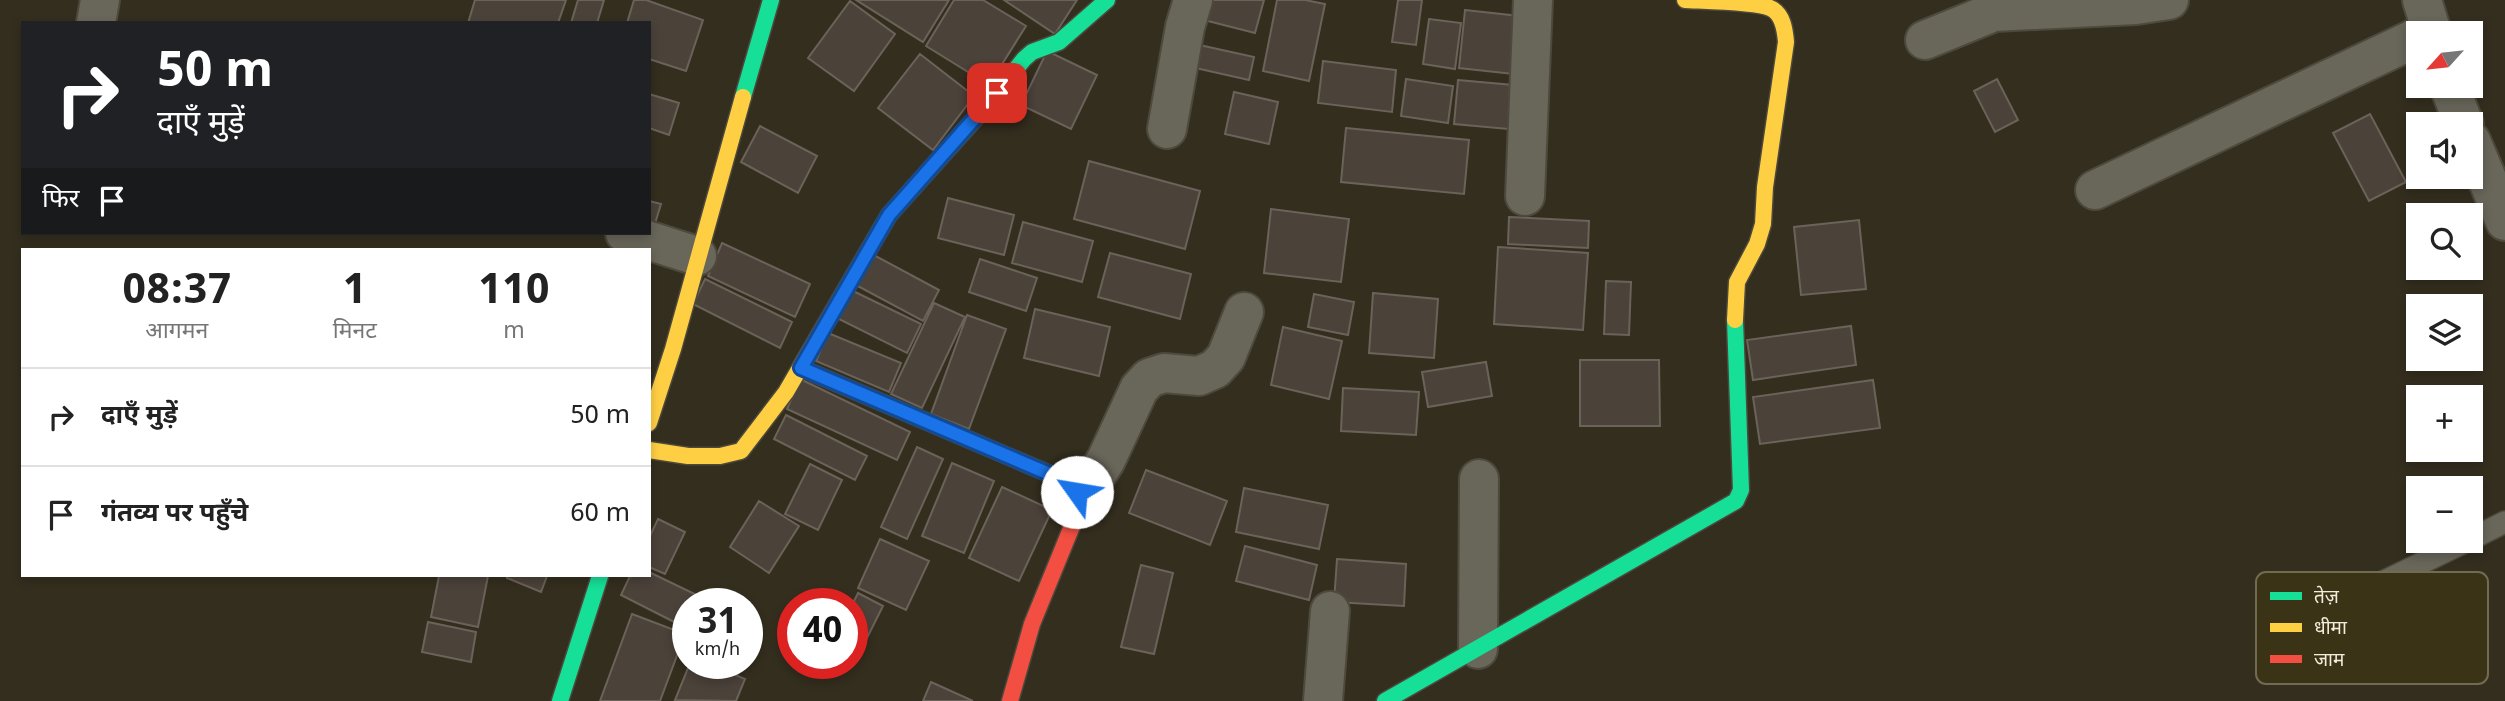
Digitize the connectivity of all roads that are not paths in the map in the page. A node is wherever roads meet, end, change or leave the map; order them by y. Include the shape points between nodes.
1 (100, 0) edge
2 (771, 0) edge
3 (1107, 0) edge
4 (1193, 0) edge
5 (1533, 0) edge
6 (1685, 0) edge
7 (2169, 0) edge
8 (96, 21) edge
9 (2406, 37) edge
10 (1925, 40) dead end
11 (1167, 129) dead end
12 (2483, 169) edge
13 (2095, 190) dead end
14 (1525, 196) dead end
15 (2505, 221) edge
16 (631, 235) edge
17 (697, 256) junction
18 (1244, 312) dead end
19 (801, 368) junction
20 (651, 417) edge
21 (651, 450) edge
22 (1479, 479) dead end
23 (1077, 492) junction
24 (2505, 522) edge
25 (2483, 533) edge
26 (2442, 553) edge
27 (2403, 572) edge
28 (600, 577) edge
29 (1330, 611) dead end
30 (1478, 649) junction
31 (560, 701) edge
32 (1010, 701) edge
33 (1322, 701) edge
34 (1385, 701) edge

1 - 8 street
2 - 17 street
3 - 19 street via 1059,42 1024,59 889,215
4 - 11 street
5 - 14 street
6 - 30 street via 1769,7 1778,12 1785,28 1763,224 1737,282 1734,303 1741,490 1727,507
7 - 10 street via 1994,12
9 - 13 street
12 - 15 street
16 - 17 street
17 - 20 street
18 - 23 street via 1226,357 1215,369 1199,376 1164,373 1149,378 1139,389 1106,460
19 - 21 street via 741,451 688,456
19 - 23 street via 1066,481
22 - 30 street
23 - 32 street via 1079,509 1032,624
24 - 25 lane
26 - 27 lane
28 - 31 street
29 - 33 street
30 - 34 street

